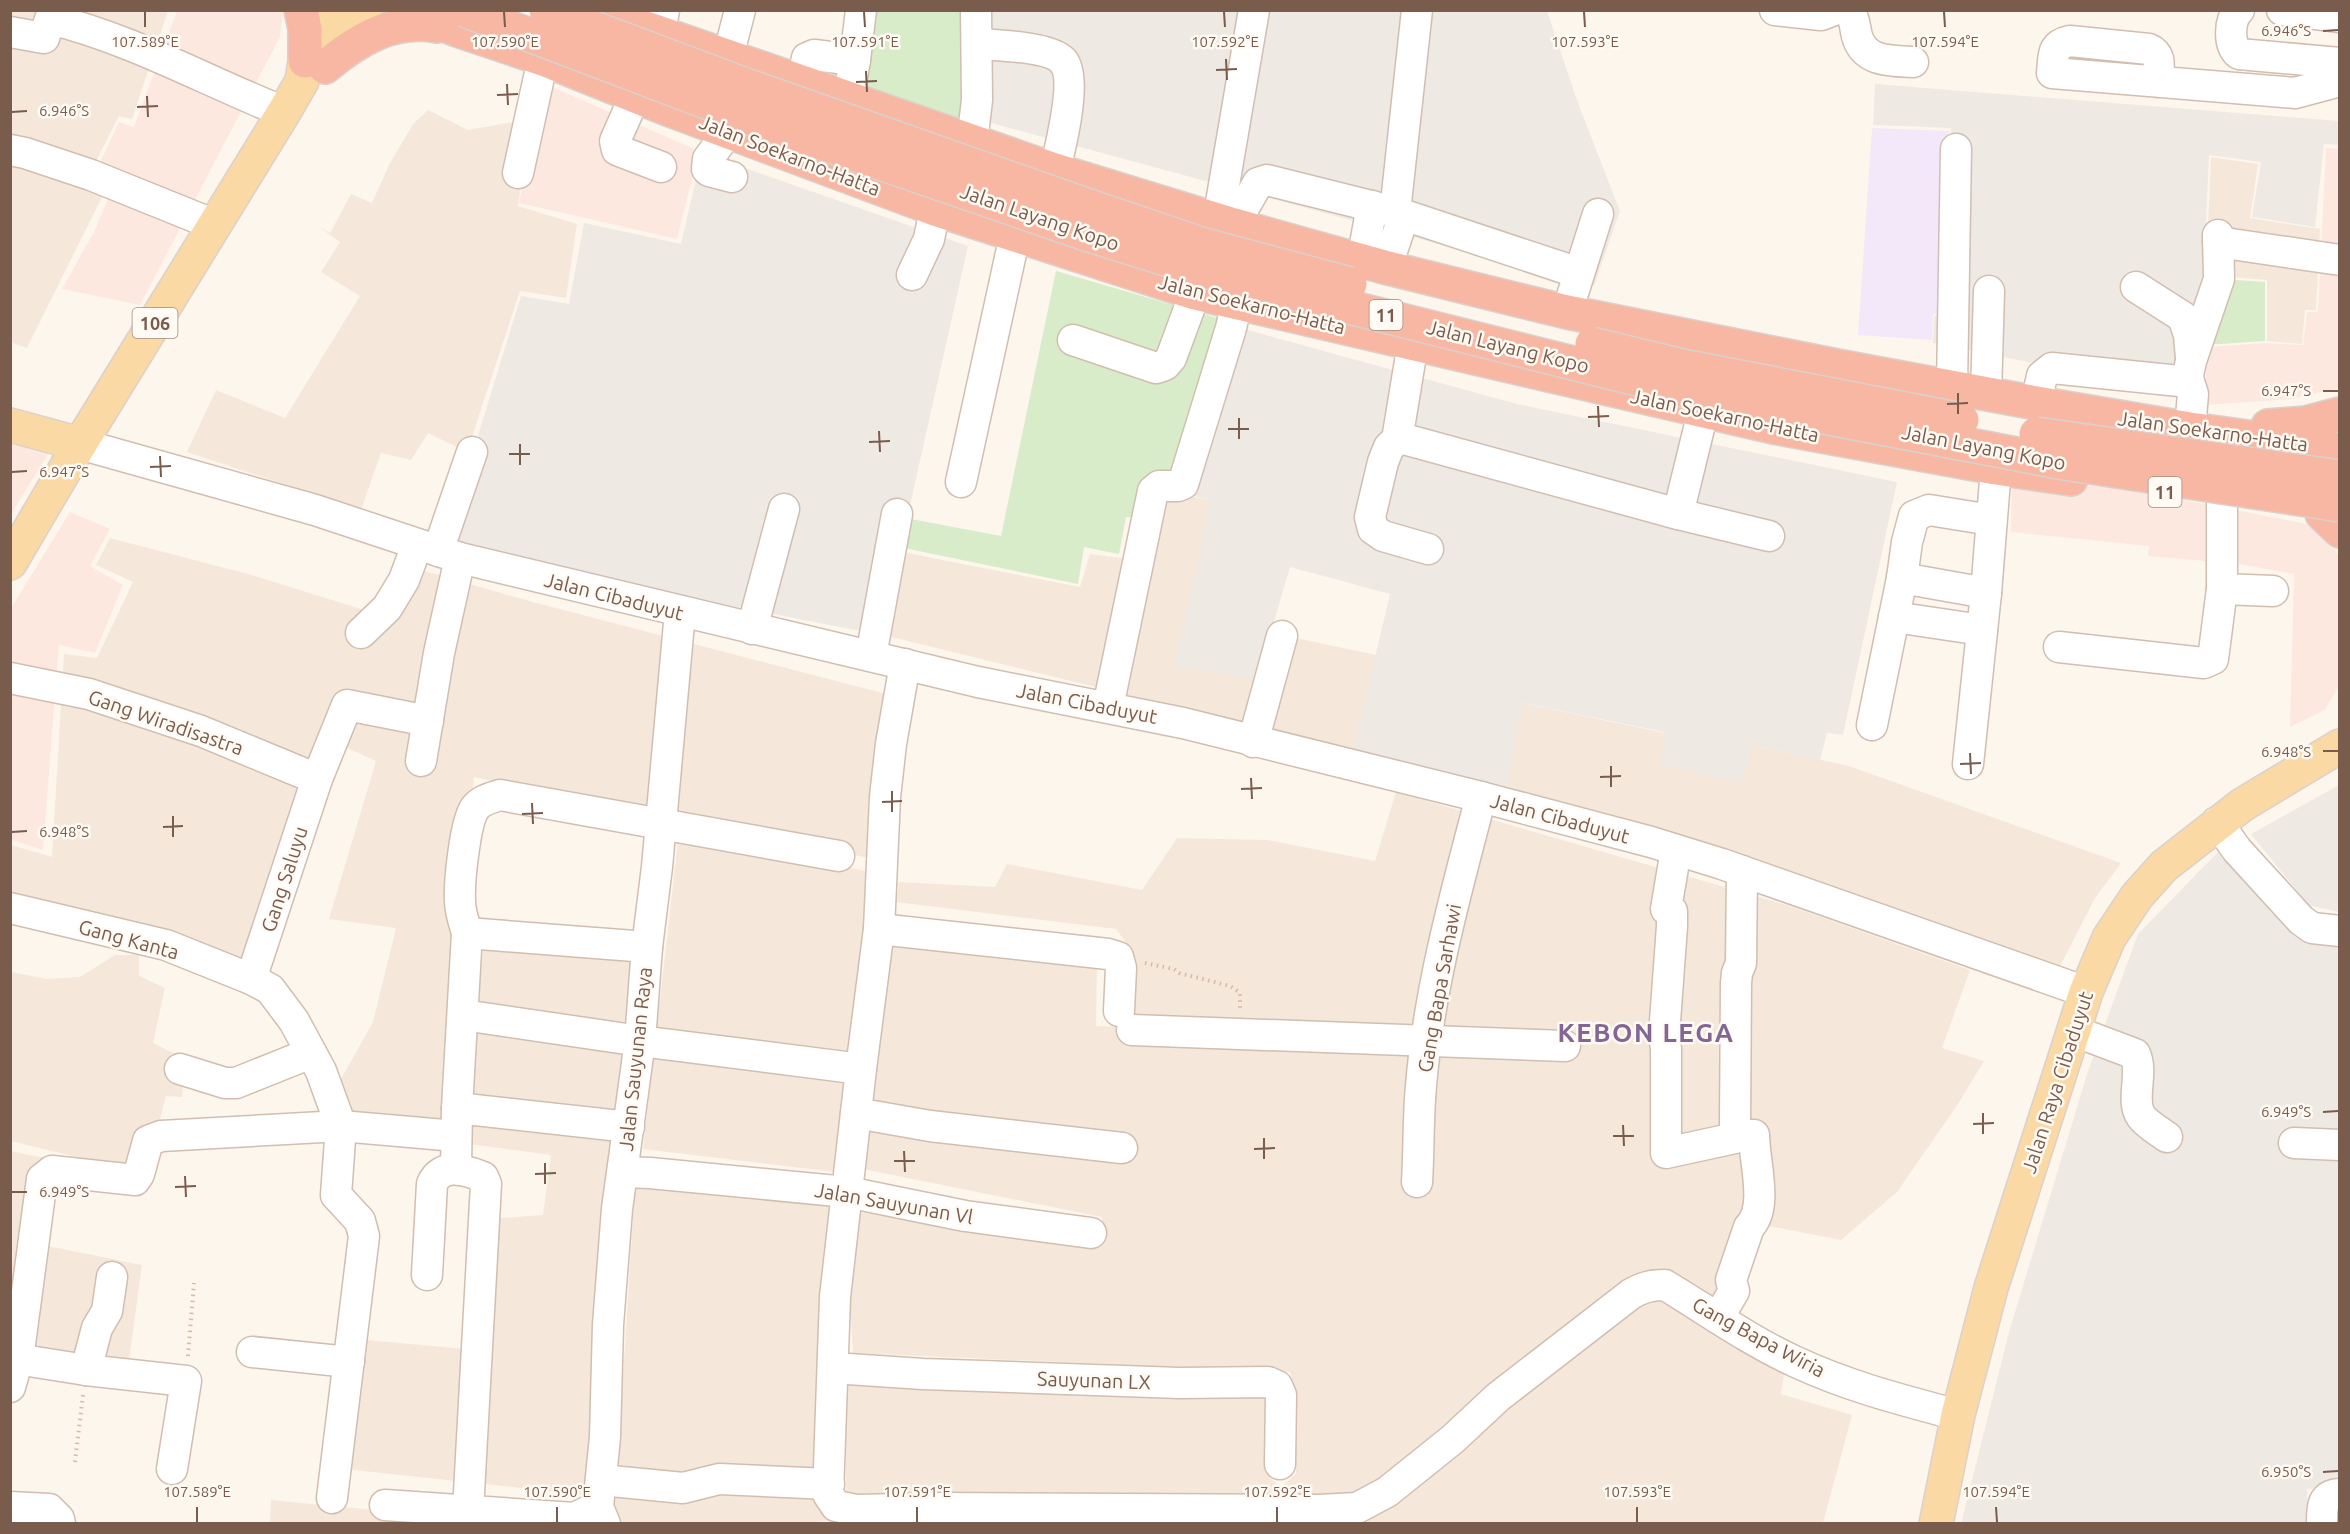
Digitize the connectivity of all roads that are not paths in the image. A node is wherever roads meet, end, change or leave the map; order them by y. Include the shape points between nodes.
1 (301, 10) edge
2 (336, 10) edge
3 (365, 10) edge
4 (408, 10) edge
5 (546, 10) edge
6 (594, 10) edge
7 (740, 10) edge
8 (861, 10) edge
9 (976, 10) edge
10 (1254, 10) edge
11 (1417, 10) edge
12 (1776, 10) edge
13 (1834, 10) edge
14 (1847, 10) edge
15 (2239, 10) edge
16 (2282, 10) edge
17 (2340, 17) edge
18 (460, 20) edge
19 (662, 22) edge
20 (10, 32) edge
21 (977, 44) junction
22 (714, 52) junction
23 (543, 59) junction
24 (855, 60) junction
25 (1913, 63) dead end
26 (2340, 63) edge
27 (311, 69) junction
28 (2340, 81) edge
29 (2158, 82) dead end
30 (802, 83) junction
31 (635, 96) junction
32 (848, 99) junction
33 (670, 110) junction
34 (284, 112) junction
35 (728, 132) junction
36 (972, 142) junction
37 (1956, 149) dead end
38 (10, 150) edge
39 (661, 167) dead end
40 (1055, 170) junction
41 (518, 173) dead end
42 (732, 177) dead end
43 (935, 209) junction
44 (1390, 211) junction
45 (1598, 214) dead end
46 (1232, 217) junction
47 (215, 225) junction
48 (1015, 235) junction
49 (2340, 260) edge
50 (1373, 264) junction
51 (1579, 273) junction
52 (912, 275) dead end
53 (2136, 287) dead end
54 (1989, 291) dead end
55 (1195, 292) junction
56 (1237, 302) junction
57 (1567, 312) junction
58 (1073, 340) dead end
59 (1413, 343) junction
60 (2190, 372) junction
61 (1952, 387) junction
62 (1986, 393) junction
63 (2029, 401) junction
64 (1703, 412) junction
65 (2340, 414) edge
66 (10, 425) edge
67 (2197, 430) junction
68 (1397, 440) junction
69 (80, 444) junction
70 (2340, 450) edge
71 (472, 452) dead end
72 (2001, 469) junction
73 (2340, 477) edge
74 (961, 482) dead end
75 (2222, 501) junction
76 (783, 509) dead end
77 (897, 514) dead end
78 (1678, 514) junction
79 (2335, 517) edge
80 (1992, 520) junction
81 (1769, 536) dead end
82 (1428, 549) dead end
83 (439, 551) junction
84 (10, 563) edge
85 (1902, 578) junction
86 (2222, 589) junction
87 (2273, 591) dead end
88 (1986, 593) junction
89 (680, 612) junction
90 (1894, 617) junction
91 (752, 628) junction
92 (1982, 630) junction
93 (361, 633) dead end
94 (1282, 636) dead end
95 (2059, 647) dead end
96 (871, 656) junction
97 (905, 664) junction
98 (10, 678) edge
99 (1108, 707) junction
100 (428, 721) junction
101 (1872, 725) dead end
102 (1253, 742) junction
103 (2340, 746) edge
104 (421, 761) dead end
105 (1968, 764) dead end
106 (317, 779) junction
107 (1481, 797) junction
108 (2217, 822) junction
109 (659, 825) junction
110 (1676, 850) junction
111 (839, 856) dead end
112 (1742, 871) junction
113 (10, 908) edge
114 (879, 928) junction
115 (2340, 931) edge
116 (467, 933) junction
117 (646, 947) junction
118 (248, 977) junction
119 (2086, 992) junction
120 (463, 1015) junction
121 (2074, 1031) junction
122 (640, 1041) junction
123 (1427, 1042) junction
124 (1565, 1046) dead end
125 (311, 1053) junction
126 (180, 1069) dead end
127 (861, 1069) junction
128 (856, 1113) junction
129 (341, 1126) junction
130 (629, 1127) junction
131 (1736, 1135) junction
132 (2167, 1137) dead end
133 (456, 1141) junction
134 (2294, 1143) dead end
135 (2340, 1145) edge
136 (1122, 1148) dead end
137 (623, 1172) junction
138 (1418, 1182) dead end
139 (847, 1191) junction
140 (1091, 1233) dead end
141 (427, 1275) dead end
142 (112, 1277) dead end
143 (1718, 1318) junction
144 (252, 1352) dead end
145 (349, 1362) junction
146 (13, 1368) edge
147 (833, 1368) junction
148 (86, 1370) junction
149 (1958, 1415) junction
150 (1280, 1464) dead end
151 (172, 1469) dead end
152 (829, 1484) junction
153 (2340, 1494) edge
154 (332, 1498) dead end
155 (385, 1505) dead end
156 (10, 1507) edge
157 (468, 1510) junction
158 (590, 1510) edge
159 (1357, 1516) edge
160 (1276, 1517) edge
161 (60, 1524) edge
162 (1936, 1524) edge
163 (2322, 1524) edge

1 - 27 highway
2 - 27 main road, 106
3 - 27 main road, 106
4 - 18 highway, Jalan Soekarno-Hatta / 11
5 - 73 highway, Jalan Layang Kopo / 11, bridge via 765,92 1204,245 1420,303 1682,366 2064,440
6 - 19 highway, Jalan Soekarno-Hatta / 11
7 - 22 street
8 - 24 street
9 - 21 street
10 - 46 street
11 - 44 street
12 - 13 street via 1821,15
14 - 25 street via 1855,18 1861,46 1869,54 1880,60
15 - 26 street via 2230,43 2239,54
16 - 17 street
18 - 23 highway, Jalan Soekarno-Hatta / 11
18 - 27 highway via 390,27
18 - 79 highway, Jalan Layang Kopo / 11, bridge via 1201,270 1677,389
19 - 22 highway, Jalan Soekarno-Hatta / 11
20 - 34 street via 44,38 51,19 78,26 170,61
21 - 36 street
21 - 40 street via 1053,54 1062,60 1069,108
22 - 30 highway, Jalan Soekarno-Hatta / 11
22 - 33 highway via 689,44 659,55 650,75 654,95
23 - 31 highway, Jalan Soekarno-Hatta / 11
23 - 41 street
24 - 30 street via 807,57
24 - 32 street
27 - 34 main road, 106
28 - 29 street via 2295,93
30 - 32 highway, Jalan Soekarno-Hatta / 11
31 - 33 highway, Jalan Soekarno-Hatta / 11
31 - 39 street via 615,146
32 - 36 highway, Jalan Soekarno-Hatta / 11
33 - 35 highway, Jalan Soekarno-Hatta / 11
34 - 47 main road, 106
35 - 42 street via 708,159 707,169
35 - 43 highway, Jalan Soekarno-Hatta / 11
36 - 40 highway, Jalan Soekarno-Hatta / 11
37 - 61 street
38 - 47 street via 91,175
40 - 46 highway, Jalan Soekarno-Hatta / 11
43 - 48 highway, Jalan Soekarno-Hatta / 11
43 - 52 street via 928,239
44 - 46 street via 1267,180 1258,183
44 - 50 street via 1366,246
44 - 51 street
45 - 51 street
46 - 50 highway, Jalan Soekarno-Hatta / 11
47 - 69 main road, 106
48 - 55 highway, Jalan Soekarno-Hatta / 11
48 - 74 street
49 - 60 street via 2218,238 2219,279
50 - 57 highway, Jalan Soekarno-Hatta / 11
51 - 57 street
53 - 60 street via 2183,317 2190,335
54 - 62 street
55 - 56 highway, Jalan Soekarno-Hatta / 11
55 - 58 street via 1166,365 1156,368
56 - 59 highway, Jalan Soekarno-Hatta / 11
56 - 99 street via 1183,484 1159,486 1153,491
57 - 61 highway, Jalan Soekarno-Hatta / 11
59 - 64 highway, Jalan Soekarno-Hatta / 11
59 - 68 street
60 - 63 street via 2052,368 2042,376
60 - 67 street
61 - 62 highway, Jalan Soekarno-Hatta / 11
62 - 63 highway, Jalan Soekarno-Hatta / 11
63 - 67 highway, Jalan Soekarno-Hatta / 11
63 - 72 highway via 2039,409 2049,427 2048,447 2036,463 2017,471
64 - 72 highway, Jalan Soekarno-Hatta / 11
64 - 78 street
65 - 67 highway via 2306,423
66 - 69 main road
67 - 70 highway, Jalan Soekarno-Hatta / 11
68 - 78 street
68 - 82 street via 1383,462 1370,517 1373,530
69 - 83 street, Jalan Cibaduyut via 315,510
69 - 84 main road, 106
71 - 83 street
72 - 75 highway, Jalan Soekarno-Hatta / 11
72 - 80 street
75 - 79 highway, Jalan Soekarno-Hatta / 11
75 - 86 street
76 - 91 street
77 - 96 street
78 - 81 street
80 - 85 street via 1929,510 1914,516
80 - 88 street
83 - 89 street, Jalan Cibaduyut
83 - 93 street via 404,580 387,608
83 - 100 street via 439,653
85 - 88 street
85 - 90 street
86 - 87 street
86 - 95 street via 2213,659 2204,663
88 - 92 street
89 - 91 street, Jalan Cibaduyut
89 - 109 street, Jalan Sauyunan Raya
90 - 92 street
90 - 101 street
91 - 96 street, Jalan Cibaduyut
92 - 105 street
94 - 102 street
96 - 97 street, Jalan Cibaduyut
97 - 99 street, Jalan Cibaduyut
97 - 114 street via 885,797
98 - 106 street, Gang Wiradisastra via 112,701 201,731
99 - 102 street, Jalan Cibaduyut
100 - 104 street
100 - 106 street, Gang Saluyu via 346,705
102 - 107 street, Jalan Cibaduyut
103 - 108 main road, Jalan Raya Cibaduyut
106 - 118 street, Gang Saluyu
107 - 110 street, Jalan Cibaduyut
107 - 123 street, Gang Bapa Sarhawi via 1445,941
108 - 115 street via 2237,850 2301,920 2312,928
108 - 119 main road, Jalan Raya Cibaduyut via 2164,866 2137,896 2109,938
109 - 111 street
109 - 116 street via 500,795 483,801 471,819 460,885
109 - 117 street, Jalan Sauyunan Raya
110 - 112 street, Jalan Cibaduyut
110 - 131 street via 1666,909 1672,911 1672,926 1664,1035 1666,1153 1720,1143
112 - 119 street, Jalan Cibaduyut
112 - 131 street via 1741,963 1735,1017
113 - 118 street, Gang Kanta via 166,945
114 - 123 street via 1118,957 1126,1020 1239,1034
114 - 127 street
116 - 117 street
116 - 120 street
117 - 122 street, Jalan Sauyunan Raya
118 - 125 street, Gang Kanta via 270,989
119 - 121 main road, Jalan Raya Cibaduyut
120 - 122 street
120 - 133 street
121 - 132 street via 2135,1054 2139,1062 2137,1106 2141,1116
121 - 149 main road, Jalan Raya Cibaduyut via 1991,1288
122 - 127 street
122 - 130 street, Jalan Sauyunan Raya
123 - 124 street
123 - 138 street, Gang Bapa Sarhawi via 1421,1086
125 - 126 street via 236,1083
125 - 129 street, Gang Kanta
127 - 128 street
128 - 136 street via 930,1126
128 - 139 street
129 - 133 street
129 - 145 street via 335,1192 360,1221 364,1236
129 - 146 street via 155,1137 148,1141 134,1180 52,1171 46,1174 42,1179
130 - 133 street
130 - 137 street, Jalan Sauyunan Raya
131 - 143 street via 1754,1135 1760,1202 1731,1280 1734,1291
133 - 141 street via 432,1184
133 - 157 street via 485,1181
134 - 135 street
137 - 139 street, Jalan Sauyunan Vl
137 - 158 street, Jalan Sauyunan Raya via 610,1289 605,1437
139 - 140 street, Jalan Sauyunan Vl via 965,1216
139 - 147 street via 835,1297
142 - 148 street via 107,1311 97,1328
143 - 149 street, Gang Bapa Wiria via 1795,1362 1859,1389
143 - 159 street, Gang Bapa Wiria via 1665,1285 1631,1294
144 - 145 street
145 - 154 street
146 - 148 street
147 - 150 street, Sauyunan LX via 1180,1383 1268,1382 1277,1386 1281,1395
147 - 152 street
148 - 151 street via 186,1381
149 - 162 main road, Jalan Raya Cibaduyut
152 - 158 street via 719,1479
152 - 160 street via 828,1494 836,1506 856,1510 942,1508
153 - 163 street via 2324,1500
155 - 157 street
156 - 161 street via 49,1509
157 - 158 street
159 - 160 street

